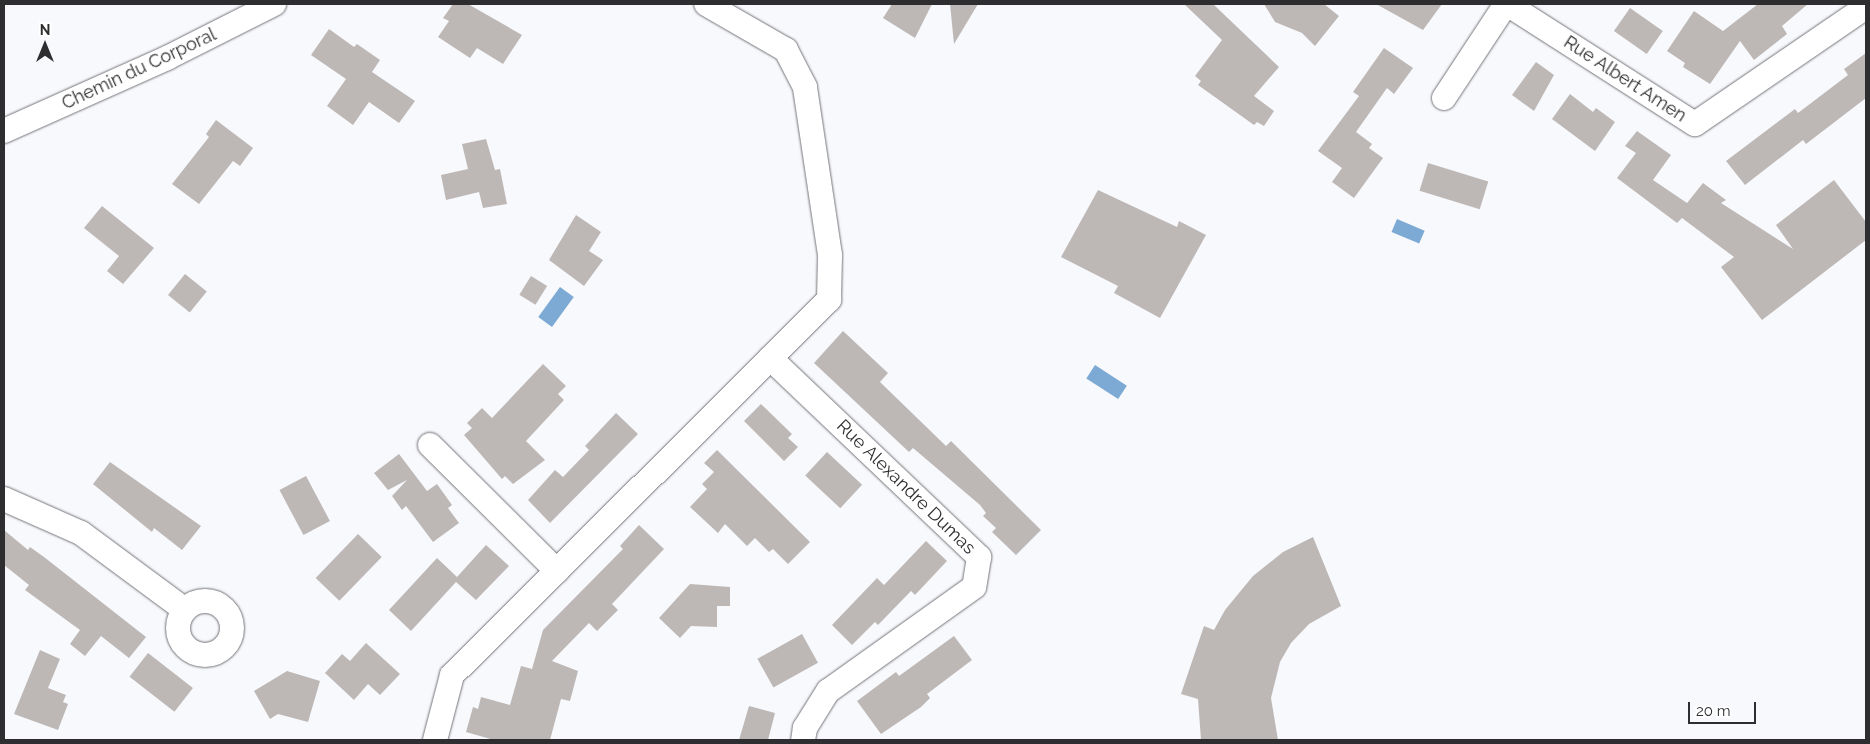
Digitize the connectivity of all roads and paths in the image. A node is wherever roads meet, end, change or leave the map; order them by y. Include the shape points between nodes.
1 (274, 4) edge
2 (706, 4) edge
3 (1506, 4) edge
4 (1866, 7) edge
5 (1444, 98) dead end
6 (4, 131) edge
7 (770, 358) junction
8 (430, 445) dead end
9 (4, 499) edge
10 (557, 570) junction
11 (185, 610) dead end
12 (435, 740) edge
13 (803, 740) edge

1 - 6 street, Chemin du Corporal via 167,58
2 - 7 street via 786,50 805,87 830,255 829,300
3 - 4 street, Rue Albert Amen via 1695,124
3 - 5 street
7 - 10 street
7 - 13 street, Rue Alexandre Dumas via 979,557 974,587 828,691 806,728
8 - 10 street
9 - 11 street via 81,533
10 - 12 street via 452,675

